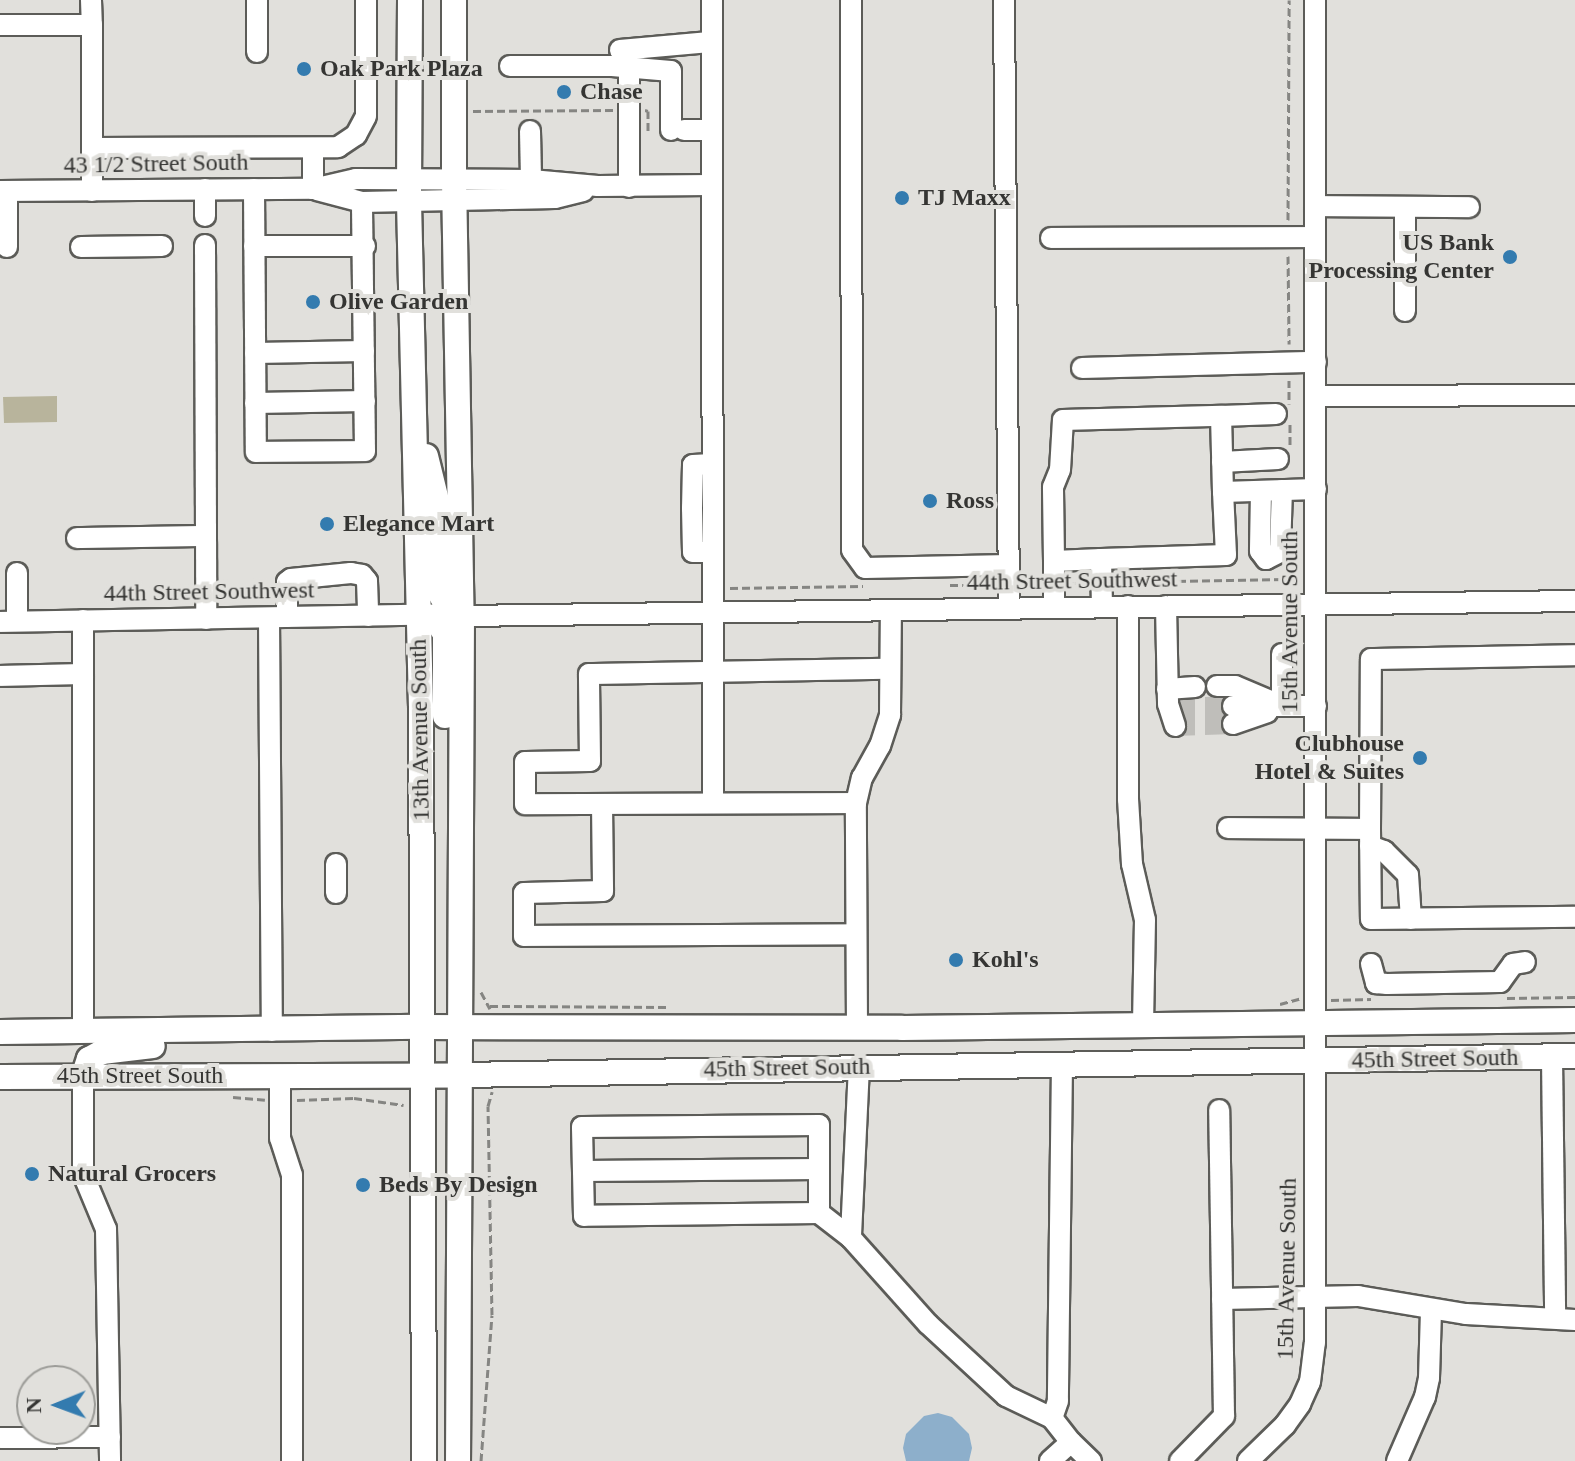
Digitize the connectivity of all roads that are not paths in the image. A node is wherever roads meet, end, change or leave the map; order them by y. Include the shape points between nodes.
1 (91, 0) edge
2 (257, 0) edge
3 (366, 0) edge
4 (410, 0) edge
5 (454, 0) edge
6 (712, 0) edge
7 (851, 0) edge
8 (1004, 0) edge
9 (1315, 0) edge
10 (0, 25) edge
11 (92, 25) junction
12 (710, 42) junction
13 (257, 52) dead end
14 (625, 59) junction
15 (510, 66) dead end
16 (711, 130) junction
17 (530, 131) dead end
18 (92, 148) junction
19 (313, 148) junction
20 (531, 180) junction
21 (710, 185) junction
22 (598, 186) junction
23 (629, 187) junction
24 (205, 189) junction
25 (254, 189) junction
26 (313, 189) junction
27 (409, 190) junction
28 (454, 190) junction
29 (4, 191) edge
30 (92, 191) junction
31 (362, 202) junction
32 (1315, 206) junction
33 (1405, 207) junction
34 (1469, 207) dead end
35 (205, 216) dead end
36 (1315, 237) junction
37 (1051, 238) dead end
38 (205, 245) dead end
39 (162, 246) dead end
40 (254, 246) junction
41 (365, 246) junction
42 (7, 247) dead end
43 (81, 247) dead end
44 (1405, 311) dead end
45 (364, 351) junction
46 (255, 353) junction
47 (1316, 362) junction
48 (1082, 368) dead end
49 (1575, 395) edge
50 (1316, 396) junction
51 (365, 401) junction
52 (255, 403) junction
53 (416, 411) junction
54 (1276, 414) dead end
55 (1221, 416) junction
56 (1278, 459) dead end
57 (1222, 462) junction
58 (1316, 489) junction
59 (1282, 490) junction
60 (1261, 491) junction
61 (1223, 492) junction
62 (205, 536) junction
63 (77, 538) dead end
64 (1101, 559) junction
65 (1054, 561) junction
66 (1009, 565) junction
67 (17, 573) dead end
68 (1575, 601) edge
69 (1316, 603) junction
70 (1128, 606) junction
71 (1166, 606) junction
72 (1102, 607) junction
73 (1054, 608) junction
74 (1009, 609) junction
75 (891, 610) junction
76 (712, 613) junction
77 (419, 615) junction
78 (368, 616) junction
79 (462, 616) junction
80 (278, 618) junction
81 (206, 619) junction
82 (83, 620) junction
83 (9, 622) edge
84 (1282, 654) dead end
85 (1575, 655) edge
86 (890, 669) junction
87 (713, 673) junction
88 (83, 674) junction
89 (0, 676) edge
90 (1217, 686) tunnel mouth
91 (1195, 687) dead end
92 (1282, 706) junction
93 (1316, 706) junction
94 (1233, 715) tunnel mouth
95 (713, 803) junction
96 (856, 803) junction
97 (602, 804) junction
98 (461, 818) junction
99 (1228, 828) dead end
100 (1315, 829) junction
101 (1370, 837) junction
102 (336, 864) dead end
103 (336, 893) dead end
104 (1575, 917) edge
105 (1411, 919) junction
106 (856, 934) junction
107 (1525, 962) dead end
108 (1371, 964) dead end
109 (1575, 1020) edge
110 (1314, 1023) junction
111 (1170, 1025) junction
112 (1143, 1026) junction
113 (420, 1027) junction
114 (1052, 1027) junction
115 (461, 1028) junction
116 (857, 1028) junction
117 (83, 1030) junction
118 (272, 1031) junction
119 (0, 1032) edge
120 (1564, 1056) edge
121 (1314, 1062) junction
122 (1062, 1063) junction
123 (859, 1066) junction
124 (0, 1067) edge
125 (646, 1071) junction
126 (421, 1075) junction
127 (462, 1075) junction
128 (280, 1076) junction
129 (0, 1077) edge
130 (83, 1077) junction
131 (1219, 1110) dead end
132 (819, 1169) junction
133 (583, 1171) junction
134 (819, 1213) junction
135 (851, 1238) junction
136 (1315, 1296) junction
137 (1222, 1299) junction
138 (1431, 1310) junction
139 (1565, 1319) edge
140 (1052, 1418) junction
141 (110, 1437) junction
142 (0, 1438) edge
143 (1071, 1442) junction
144 (110, 1461) edge
145 (292, 1461) edge
146 (424, 1461) edge
147 (458, 1461) edge
148 (1050, 1461) edge
149 (1091, 1461) edge
150 (1180, 1461) edge
151 (1248, 1461) edge
152 (1397, 1461) edge

1 - 11 street
2 - 13 street
3 - 19 street via 366,116 356,135 338,147
4 - 27 main road, 13th Avenue South
5 - 28 main road, 13th Avenue South
6 - 12 street
7 - 66 street via 852,550 865,568
8 - 66 street
9 - 32 street, 15th Avenue South
10 - 11 street
11 - 18 street
12 - 14 street
12 - 16 street
14 - 15 street
14 - 16 street via 671,71 677,130
14 - 23 street
16 - 21 street
17 - 20 street
18 - 19 street
18 - 30 street
19 - 26 street
20 - 22 street, 43 1/2 Street South
20 - 28 street, 43 1/2 Street South
21 - 23 street, 43 1/2 Street South
21 - 76 street
22 - 23 street, 43 1/2 Street South
22 - 28 street, 43 1/2 Street South via 555,198
24 - 25 street, 43 1/2 Street South
24 - 30 street, 43 1/2 Street South
24 - 35 street
25 - 26 street, 43 1/2 Street South
25 - 40 street
26 - 27 street, 43 1/2 Street South via 356,179
26 - 31 street, 43 1/2 Street South
27 - 28 street, 43 1/2 Street South
27 - 31 street, 43 1/2 Street South
27 - 53 main road, 13th Avenue South
28 - 79 main road, 13th Avenue South
29 - 30 street, 43 1/2 Street South
29 - 42 street
31 - 41 street
32 - 33 street
32 - 36 street, 15th Avenue South
33 - 34 street
33 - 44 street
36 - 37 street
36 - 47 street, 15th Avenue South
38 - 62 street
39 - 43 street
40 - 41 street
40 - 46 street
41 - 45 street
45 - 46 street
45 - 51 street
46 - 52 street
47 - 48 street
47 - 50 street, 15th Avenue South
49 - 50 street
50 - 58 street, 15th Avenue South
51 - 52 street
51 - 52 street via 365,451 256,452
53 - 77 main road, 13th Avenue South
53 - 79 main road via 439,509 441,595 447,608
54 - 55 street
55 - 57 street
55 - 65 street via 1063,420 1060,470 1053,487
56 - 57 street
57 - 61 street
58 - 59 street
58 - 69 street, 15th Avenue South
59 - 60 street
59 - 60 street via 1280,552 1266,559 1260,551
60 - 61 street
61 - 64 street via 1226,555
62 - 63 street
62 - 81 street
64 - 65 street
64 - 72 street
65 - 73 street
66 - 74 street
67 - 83 street
68 - 69 street, 44th Street Southwest
69 - 71 street, 44th Street Southwest
69 - 93 street, 15th Avenue South
70 - 71 street, 44th Street Southwest
70 - 72 street, 44th Street Southwest
70 - 112 street via 1128,799 1132,864 1145,920
71 - 91 street via 1171,707
72 - 73 street, 44th Street Southwest
73 - 74 street, 44th Street Southwest
74 - 75 street, 44th Street Southwest
75 - 76 street, 44th Street Southwest
75 - 86 street
76 - 79 street, 44th Street Southwest
76 - 87 street
77 - 78 street, 44th Street Southwest
77 - 98 main road via 434,617 445,634 446,735
77 - 113 main road, 13th Avenue South
78 - 80 street, 44th Street Southwest
78 - 80 street via 367,581 351,573 291,579
79 - 98 main road, 13th Avenue South
80 - 81 street, 44th Street Southwest
80 - 118 street
81 - 82 street, 44th Street Southwest
82 - 83 street, 44th Street Southwest
82 - 88 street
84 - 92 street
85 - 101 street via 1371,659
86 - 87 street
86 - 96 street via 888,726 862,778
87 - 95 street
87 - 97 street via 589,674 590,761 525,762 525,804
88 - 89 street
88 - 117 street
90 - 92 street via 1235,686
92 - 93 street
92 - 94 street
93 - 100 street, 15th Avenue South
95 - 96 street
95 - 97 street
96 - 106 street
97 - 106 street via 603,891 524,893 524,936
98 - 115 main road, 13th Avenue South
99 - 100 street
100 - 101 street
100 - 110 street, 15th Avenue South
101 - 105 street via 1408,875
101 - 105 street via 1371,919
102 - 103 street
104 - 105 street
106 - 116 street
107 - 108 street via 1513,964 1500,982 1376,983
109 - 110 main road, 45th Street South
110 - 111 main road, 45th Street South
110 - 121 street, 15th Avenue South
111 - 112 main road, 45th Street South
111 - 122 main road via 1131,1039 1068,1042
112 - 114 main road, 45th Street South
113 - 115 main road, 45th Street South
113 - 118 main road, 45th Street South
113 - 126 main road, 13th Avenue South
114 - 116 main road, 45th Street South
114 - 123 main road via 1028,1038 885,1041 871,1045 860,1056
115 - 116 main road, 45th Street South via 490,1017
115 - 127 main road, 13th Avenue South
116 - 125 main road via 856,1038 839,1053 723,1058
117 - 118 main road, 45th Street South
117 - 119 main road, 45th Street South
117 - 124 main road via 82,1050 72,1059
118 - 130 main road via 118,1047 89,1059
120 - 121 main road, 45th Street South
120 - 139 street
121 - 122 main road, 45th Street South
121 - 136 street, 15th Avenue South
122 - 123 main road, 45th Street South
122 - 140 street via 1058,1401
123 - 125 main road, 45th Street South
123 - 135 street
125 - 127 main road, 45th Street South
126 - 127 main road, 45th Street South
126 - 128 main road, 45th Street South
126 - 146 main road, 13th Avenue South
127 - 147 main road, 13th Avenue South
128 - 130 main road, 45th Street South
128 - 145 street via 280,1138 292,1175
129 - 130 main road, 45th Street South
130 - 141 street via 83,1174 106,1229
131 - 137 street
132 - 133 street
132 - 133 street via 819,1125 582,1127
132 - 134 street
133 - 134 street via 584,1216
134 - 135 street
135 - 140 street via 928,1324 1006,1396
136 - 137 street
136 - 138 street via 1358,1296
136 - 151 street, 15th Avenue South via 1310,1382 1285,1425
137 - 150 street via 1224,1416
138 - 139 street
138 - 152 street via 1425,1397
140 - 143 street
141 - 142 street
141 - 144 street
143 - 148 street
143 - 149 street

